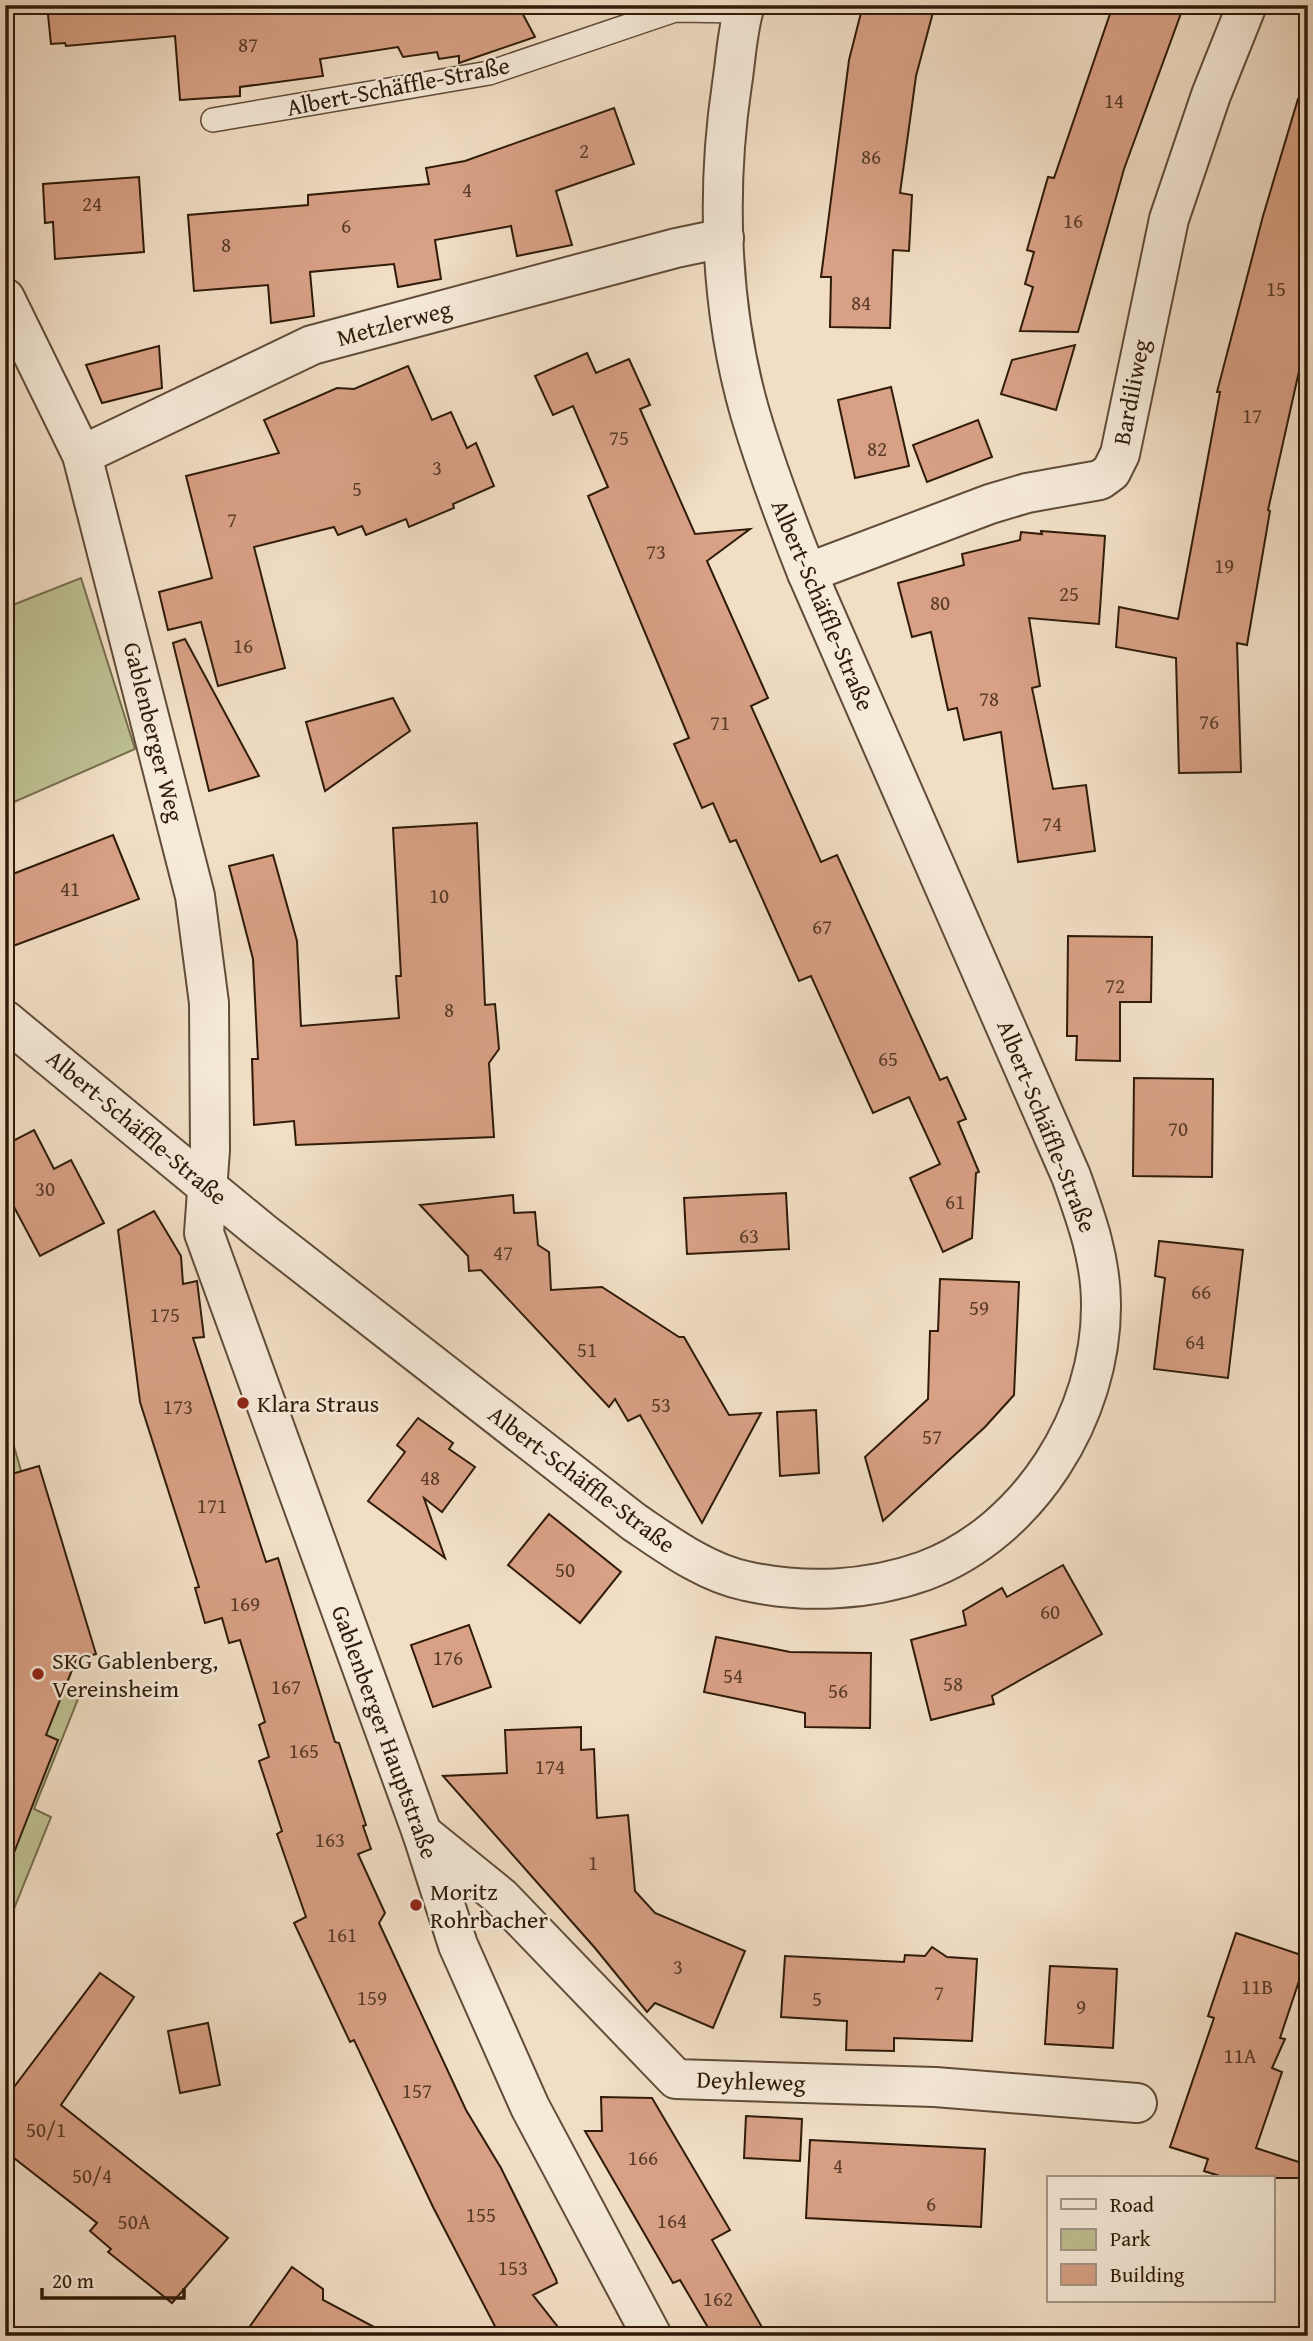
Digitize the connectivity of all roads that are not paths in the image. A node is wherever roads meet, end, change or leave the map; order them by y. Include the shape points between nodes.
1 (1247, 5) edge
2 (744, 8) edge
3 (213, 120) dead end
4 (724, 238) junction
5 (5, 298) edge
6 (82, 455) junction
7 (807, 573) junction
8 (5, 1020) edge
9 (208, 1186) junction
10 (422, 1833) junction
11 (1137, 2104) dead end
12 (652, 2336) edge

1 - 7 street, Bardiliweg via 1169,219 1120,454 1111,471 1100,480 990,504
2 - 3 lane, Albert-Schäffle-Straße via 675,10 489,73
2 - 4 street, Albert-Schäffle-Straße via 726,123
4 - 6 street, Metzlerweg via 312,345
4 - 7 street, Albert-Schäffle-Straße via 733,337 749,411
5 - 6 street, Gablenberger Weg
6 - 9 street, Gablenberger Weg via 195,897 209,1003
7 - 9 street, Albert-Schäffle-Straße via 1071,1176 1094,1239 1101,1304 1094,1365 1080,1415 1048,1472 1011,1515 968,1548 925,1570 873,1585 806,1590 744,1581 683,1555 634,1522
8 - 9 street, Albert-Schäffle-Straße
9 - 10 street, Gablenberger Hauptstraße via 204,1233
10 - 11 street, Deyhleweg via 501,1896 676,2079 935,2087
10 - 12 street, Gablenberger Hauptstraße via 458,1945 530,2107

